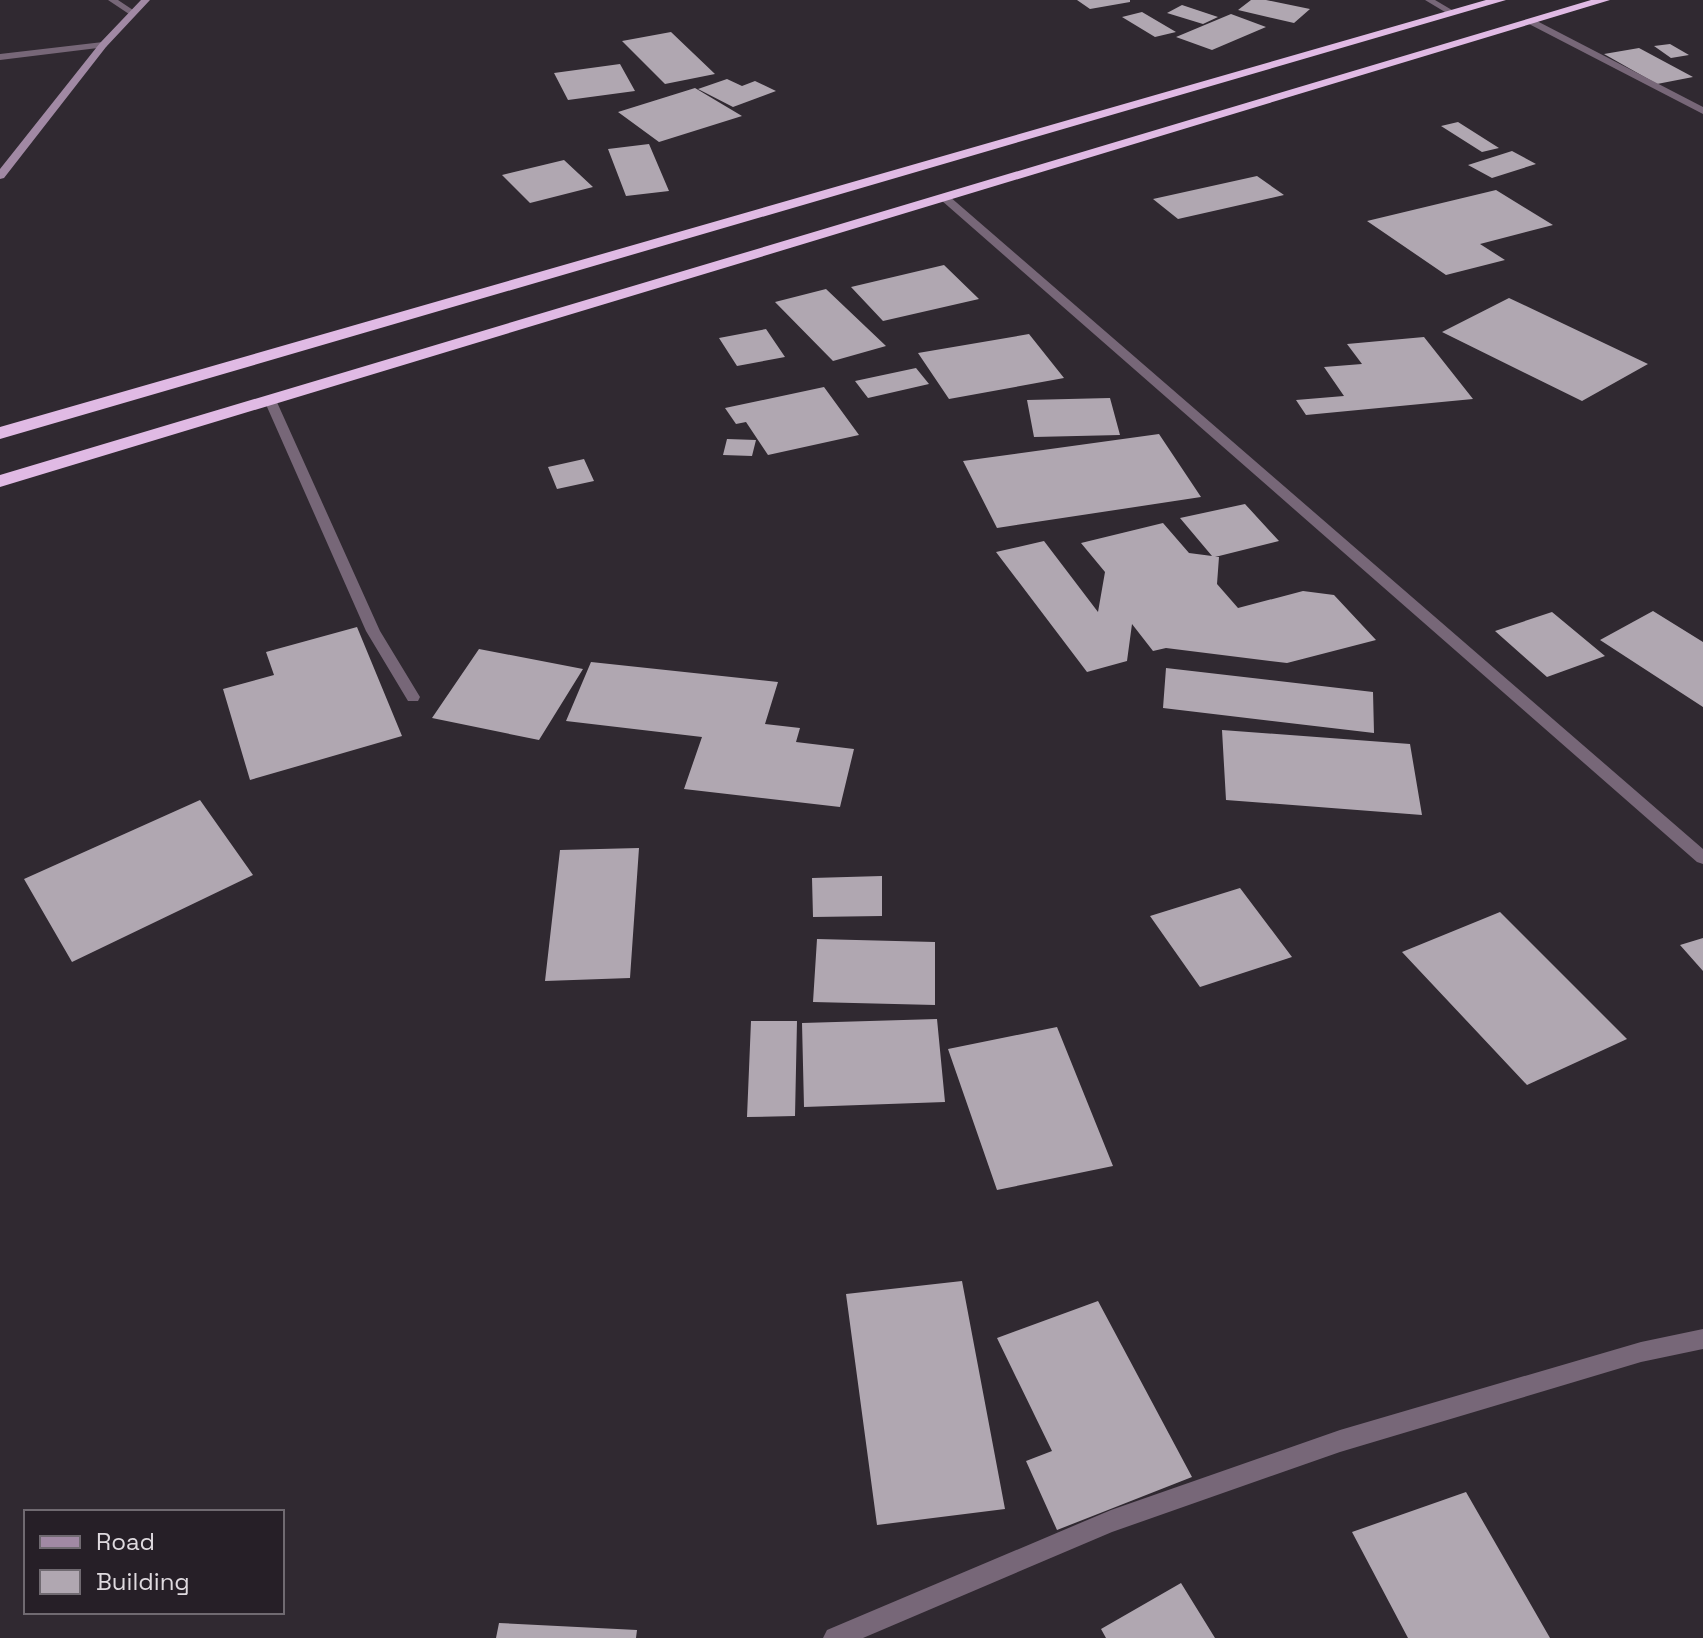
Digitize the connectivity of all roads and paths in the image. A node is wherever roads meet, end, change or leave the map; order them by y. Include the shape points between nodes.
1 (112, 0) edge
2 (146, 0) edge
3 (1429, 0) edge
4 (1500, 0) edge
5 (1604, 0) edge
6 (132, 12) junction
7 (1453, 13) junction
8 (1532, 22) junction
9 (103, 45) junction
10 (0, 57) edge
11 (1703, 111) edge
12 (0, 176) edge
13 (945, 198) junction
14 (270, 400) junction
15 (0, 433) edge
16 (0, 481) edge
17 (413, 697) dead end
18 (1703, 858) edge
19 (1703, 1339) edge
20 (835, 1638) edge

1 - 6 street
2 - 6 street
3 - 7 street
4 - 7 highway
5 - 8 highway
6 - 9 street
7 - 15 highway
8 - 11 street
8 - 13 highway
9 - 10 street
9 - 12 street
13 - 14 highway
13 - 18 street
14 - 16 highway
14 - 17 street via 373,631
19 - 20 street via 1641,1352 1340,1441 1111,1521

